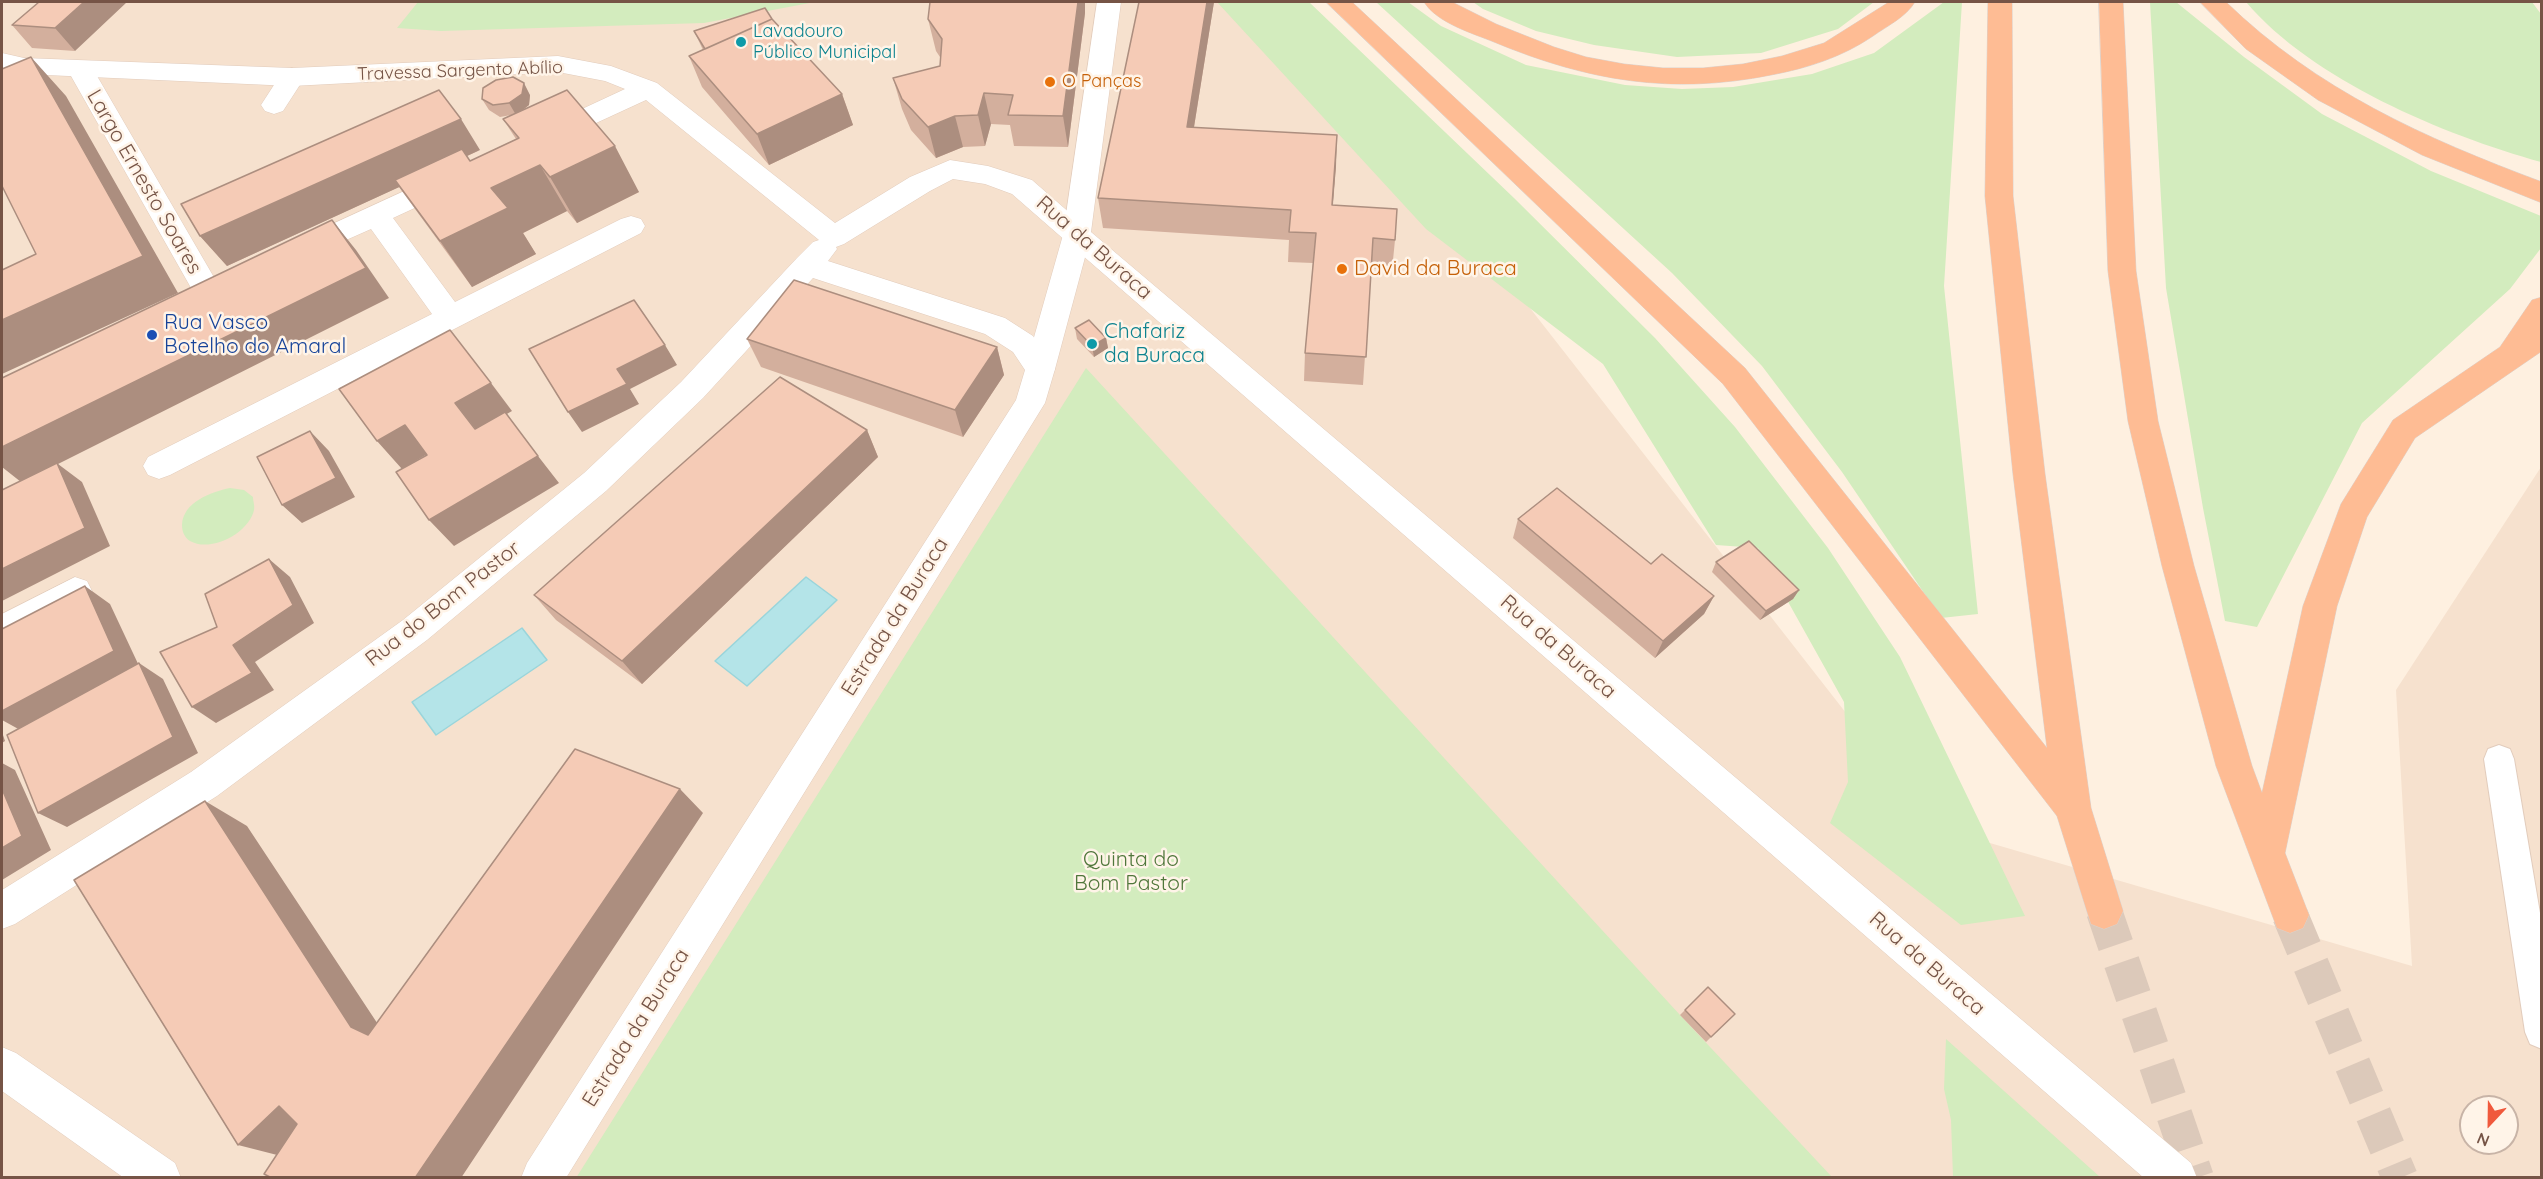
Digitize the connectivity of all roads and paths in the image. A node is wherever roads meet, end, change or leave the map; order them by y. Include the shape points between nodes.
1 (1109, 2) edge
2 (1338, 2) edge
3 (1436, 2) edge
4 (1903, 2) edge
5 (2000, 2) edge
6 (2111, 2) edge
7 (2212, 2) edge
8 (2, 62) edge
9 (80, 69) junction
10 (292, 77) junction
11 (648, 89) junction
12 (274, 105) dead end
13 (526, 146) edge
14 (472, 170) edge
15 (2541, 193) edge
16 (376, 214) junction
17 (631, 226) dead end
18 (1077, 235) junction
19 (834, 237) junction
20 (274, 263) edge
21 (807, 265) junction
22 (209, 294) edge
23 (2541, 308) edge
24 (451, 318) junction
25 (2541, 338) edge
26 (2511, 355) junction
27 (1040, 369) junction
28 (159, 466) dead end
29 (75, 591) edge
30 (2, 630) edge
31 (2499, 759) dead end
32 (2073, 808) junction
33 (2267, 852) junction
34 (2, 911) edge
35 (2104, 911) tunnel mouth
36 (2290, 915) tunnel mouth
37 (2541, 1032) edge
38 (2, 1067) edge
39 (160, 1178) edge
40 (542, 1178) edge
41 (2176, 1178) edge

1 - 18 street, Estrada da Buraca
2 - 32 highway via 1734,376
3 - 4 highway via 1451,14 1540,53 1638,75 1690,78 1742,74 1827,51
5 - 32 highway via 2000,196 2029,474
6 - 33 highway via 2122,271 2143,421 2178,566 2234,766
7 - 15 highway via 2260,48 2360,112 2465,164
8 - 9 street, Travessa Sargento Abílio
9 - 10 street, Travessa Sargento Abílio
9 - 22 street, Largo Ernesto Soares
10 - 11 street, Travessa Sargento Abílio via 558,64 611,74
10 - 12 street
11 - 13 street
11 - 19 street, Travessa Sargento Abílio
14 - 16 street
16 - 20 street
16 - 24 street
17 - 24 street
18 - 19 street, Rua da Buraca via 1022,187 988,175 950,169
18 - 27 street, Estrada da Buraca
18 - 41 street, Rua da Buraca
19 - 21 street, Rua do Bom Pastor
21 - 27 street via 995,326 1023,344
21 - 34 street, Rua do Bom Pastor via 692,390 595,482 415,630 204,784
23 - 26 highway
24 - 28 street
25 - 26 highway
26 - 33 highway via 2404,429 2352,513 2320,606
27 - 40 street, Estrada da Buraca via 1030,403
29 - 30 street
31 - 37 lane
32 - 35 highway
33 - 36 highway
38 - 39 street

